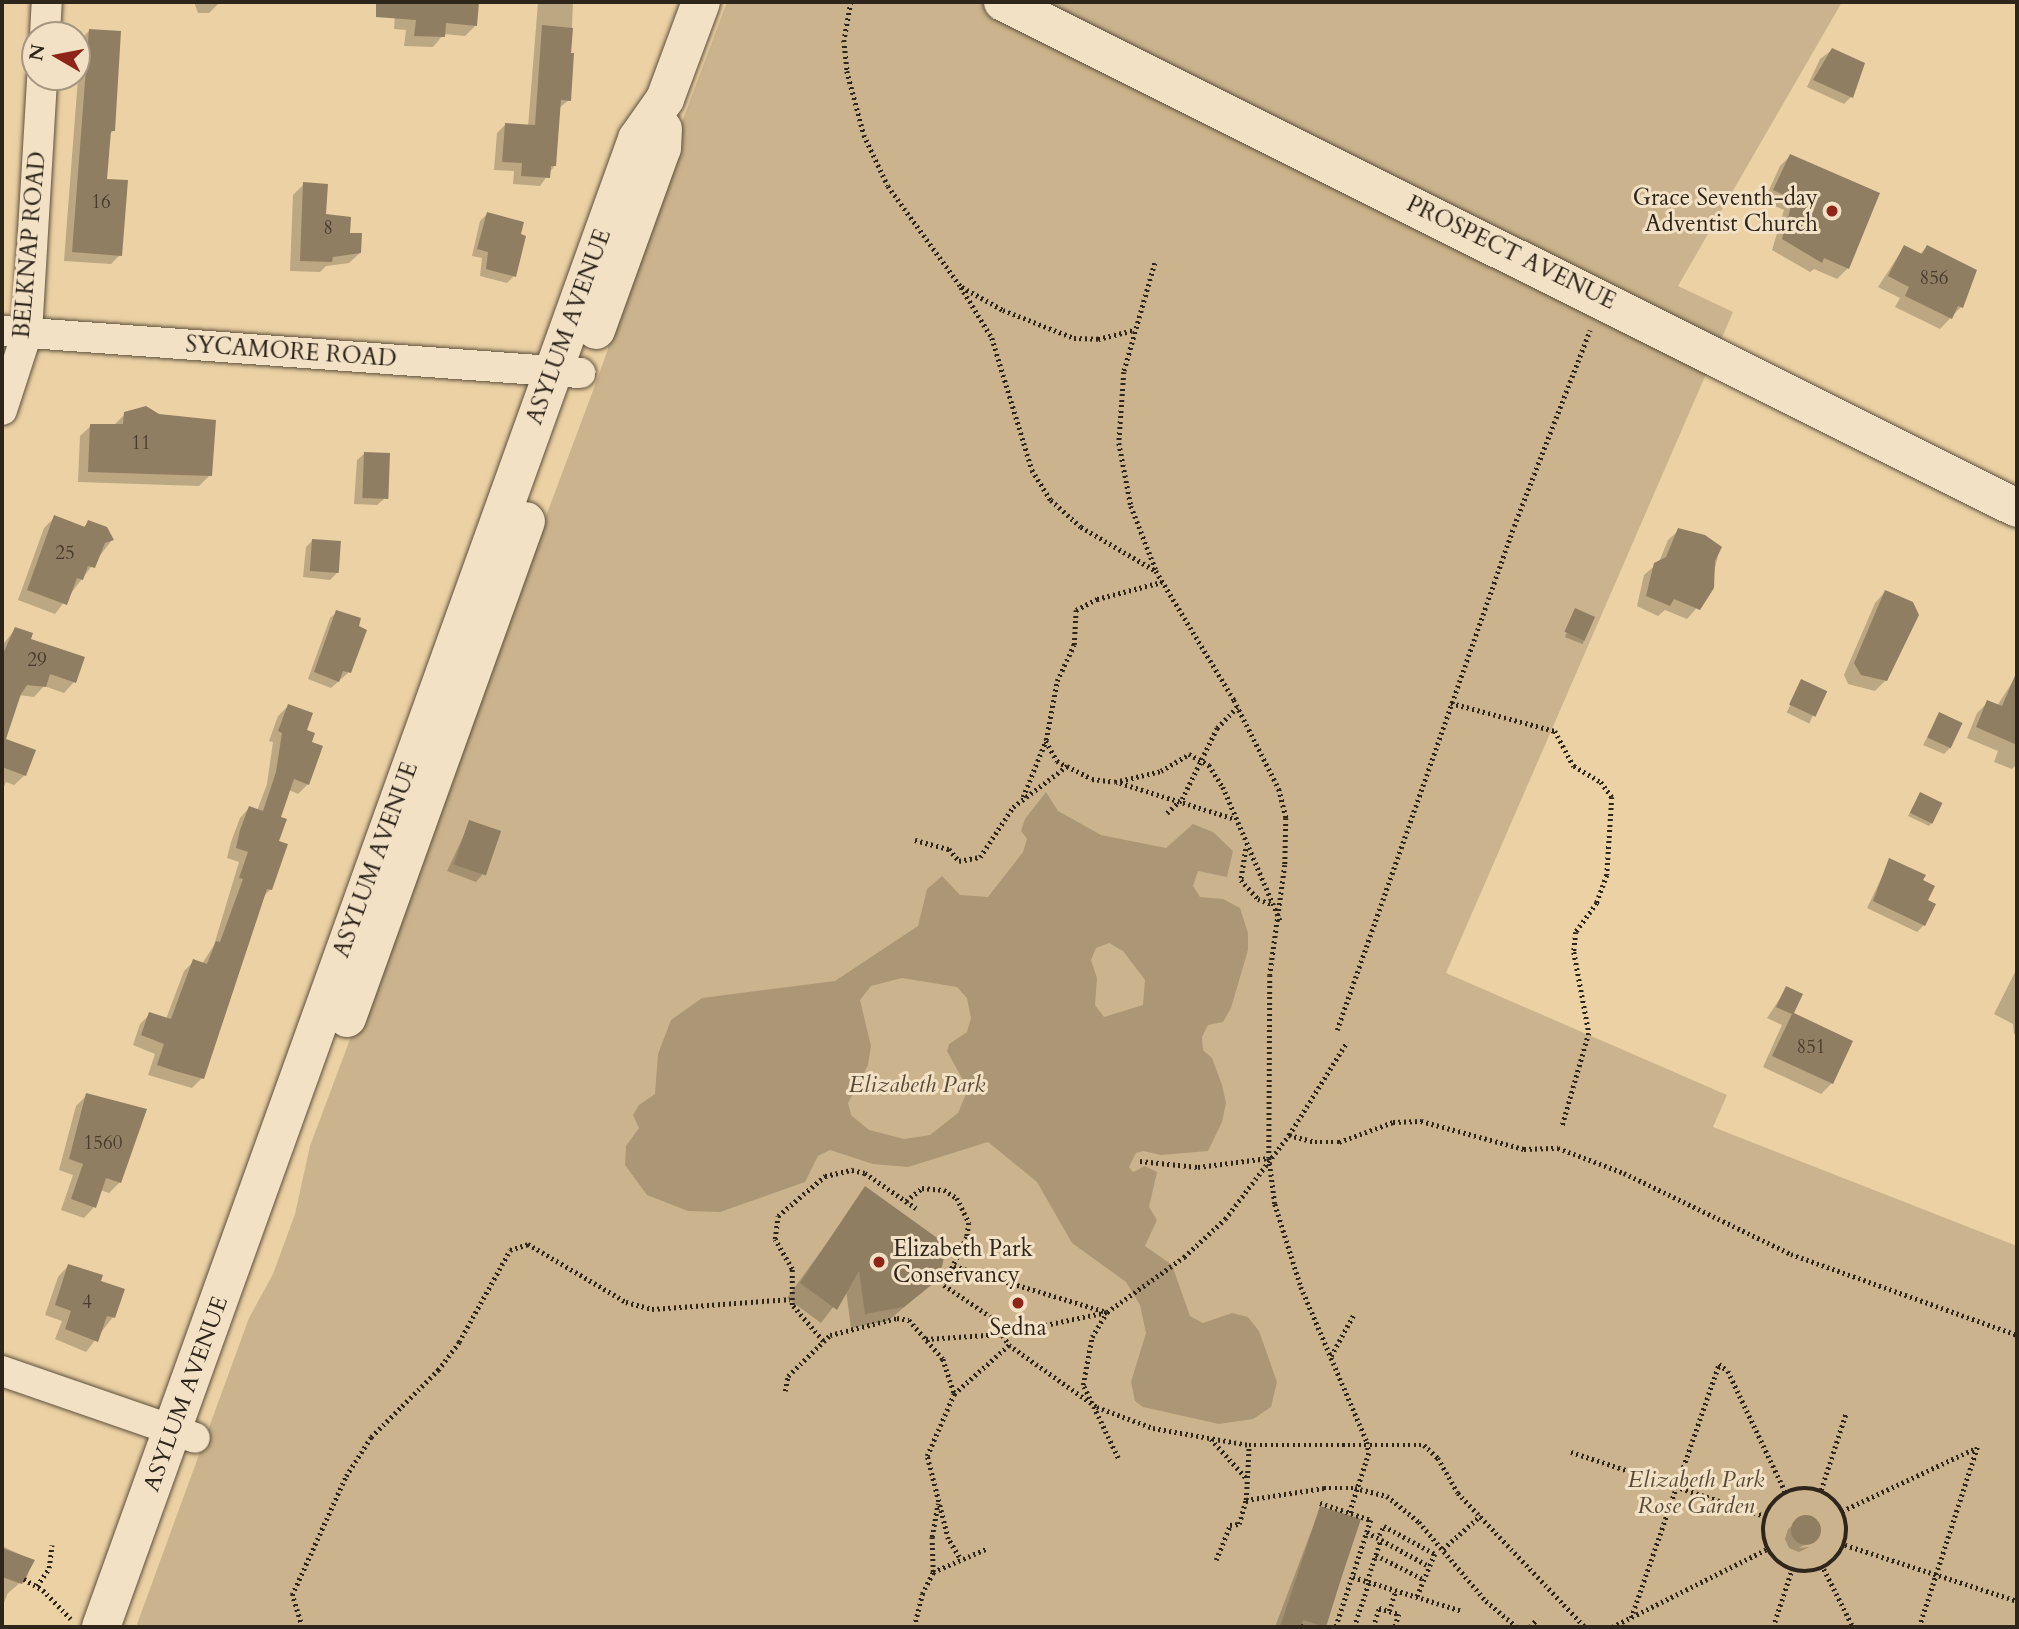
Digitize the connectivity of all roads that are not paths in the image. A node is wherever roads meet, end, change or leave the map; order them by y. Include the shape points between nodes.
1 (47, 2) edge
2 (701, 2) edge
3 (1003, 2) edge
4 (46, 21) edge
5 (41, 91) edge
6 (15, 332) edge
7 (566, 373) junction
8 (2, 410) edge
9 (2017, 508) edge
10 (2, 1371) edge
11 (183, 1434) junction
12 (92, 1625) edge
13 (127, 1627) edge

1 - 4 street
2 - 7 main road, ASYLUM AVENUE via 665,99 637,139
3 - 9 main road, PROSPECT AVENUE
5 - 6 street, BELKNAP ROAD
6 - 7 street, SYCAMORE ROAD
6 - 8 street, BELKNAP ROAD
7 - 11 main road, ASYLUM AVENUE
10 - 11 street
11 - 12 main road, ASYLUM AVENUE
11 - 13 main road, ASYLUM AVENUE

